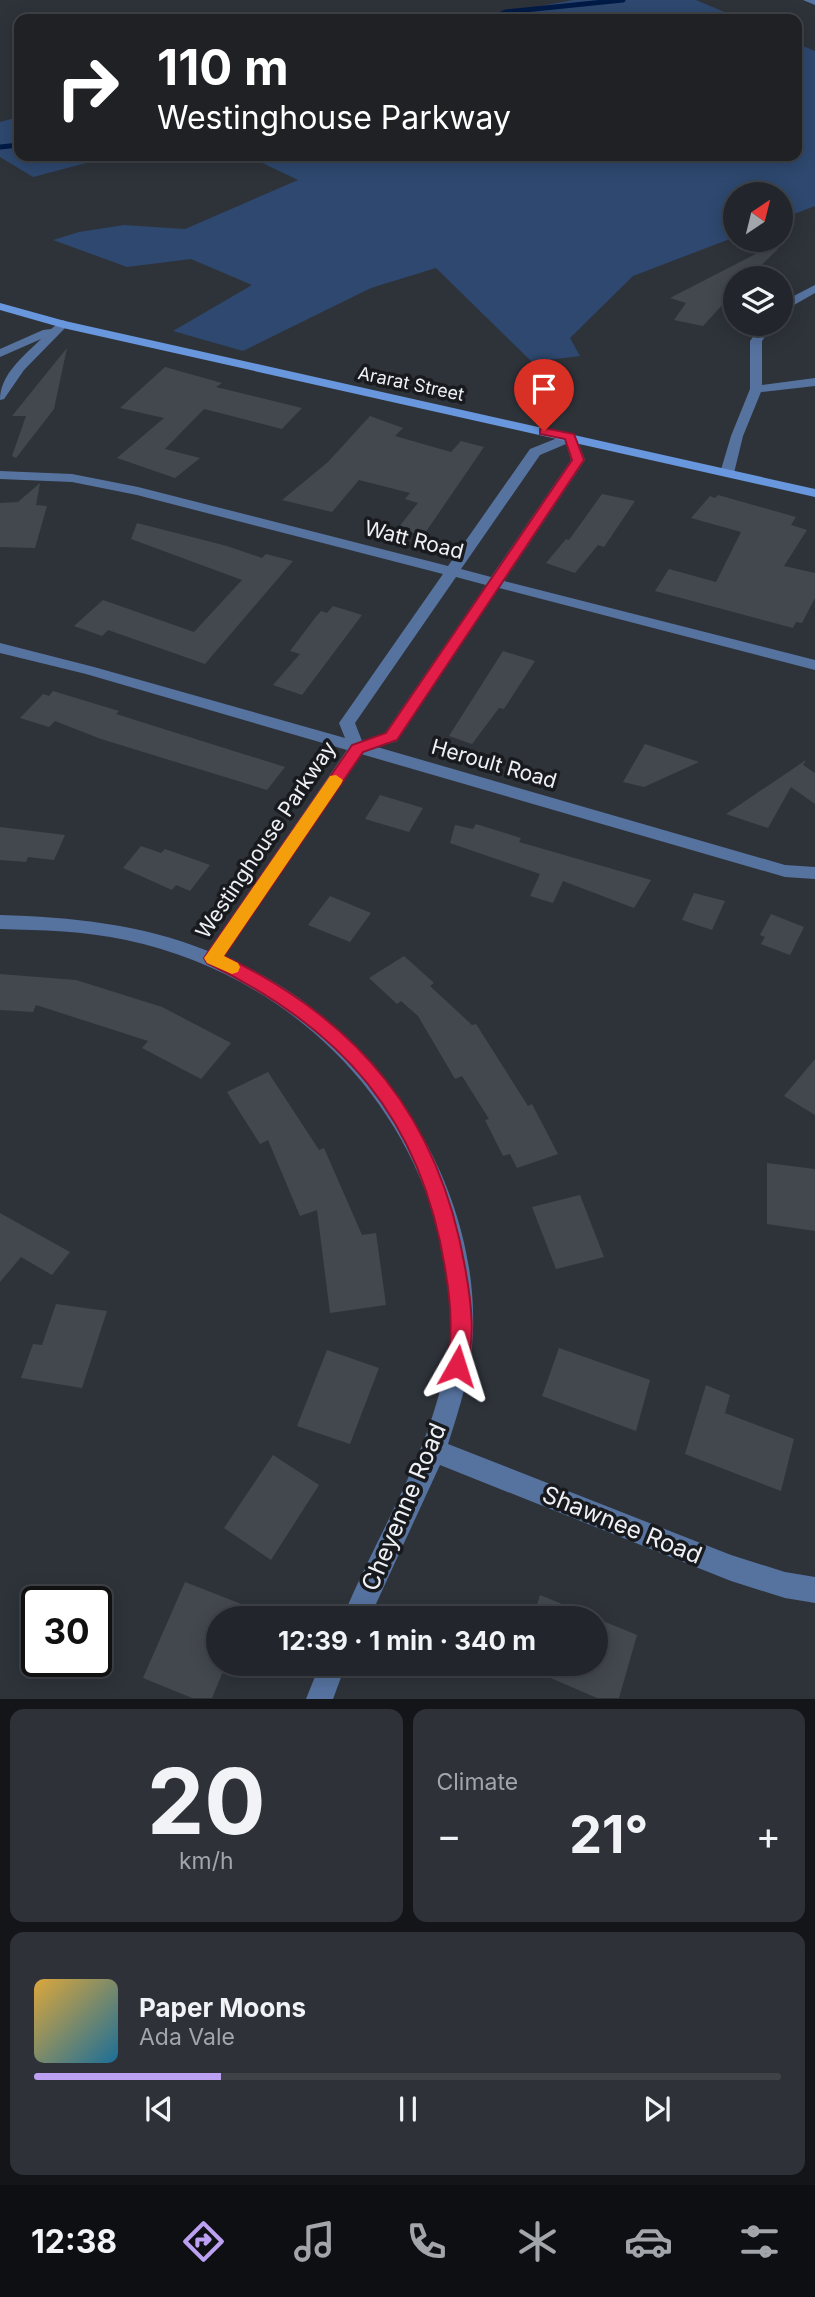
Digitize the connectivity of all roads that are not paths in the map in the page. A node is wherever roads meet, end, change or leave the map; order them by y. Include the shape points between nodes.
1 (807, 0) edge
2 (815, 3) edge
3 (815, 288) edge
4 (793, 300) edge
5 (0, 306) edge
6 (63, 324) junction
7 (760, 336) edge
8 (0, 353) edge
9 (815, 382) edge
10 (756, 388) junction
11 (0, 396) edge
12 (570, 437) junction
13 (727, 473) junction
14 (0, 475) edge
15 (815, 493) edge
16 (450, 571) junction
17 (495, 583) junction
18 (0, 648) edge
19 (815, 665) edge
20 (358, 748) junction
21 (815, 873) edge
22 (0, 922) edge
23 (213, 958) junction
24 (432, 1450) junction
25 (815, 1590) edge
26 (361, 1606) edge
27 (328, 1676) edge
28 (319, 1699) edge

1 - 2 street
3 - 4 street
5 - 6 main road, Ararat Street
6 - 8 street
6 - 11 street via 20,367
6 - 12 main road, Ararat Street
7 - 10 street
9 - 10 street
10 - 13 street
12 - 13 main road, Ararat Street
12 - 16 street, Westinghouse Parkway via 535,452
12 - 17 street, Westinghouse Parkway via 578,460
13 - 15 main road, Ararat Street
14 - 16 street, Watt Road via 72,478 138,491
16 - 17 street, Watt Road
16 - 20 street, Westinghouse Parkway via 348,723
17 - 19 street, Watt Road
17 - 20 street, Westinghouse Parkway via 391,737
18 - 20 street, Heroult Road
20 - 21 street, Heroult Road via 785,871
20 - 23 street, Westinghouse Parkway
22 - 23 street, Cheyenne Road via 116,931
23 - 24 street, Cheyenne Road via 254,978 328,1030 361,1062 415,1139 435,1184 458,1285 461,1341 452,1391
24 - 25 street, Shawnee Road via 731,1569
24 - 26 street, Cheyenne Road
27 - 28 street

